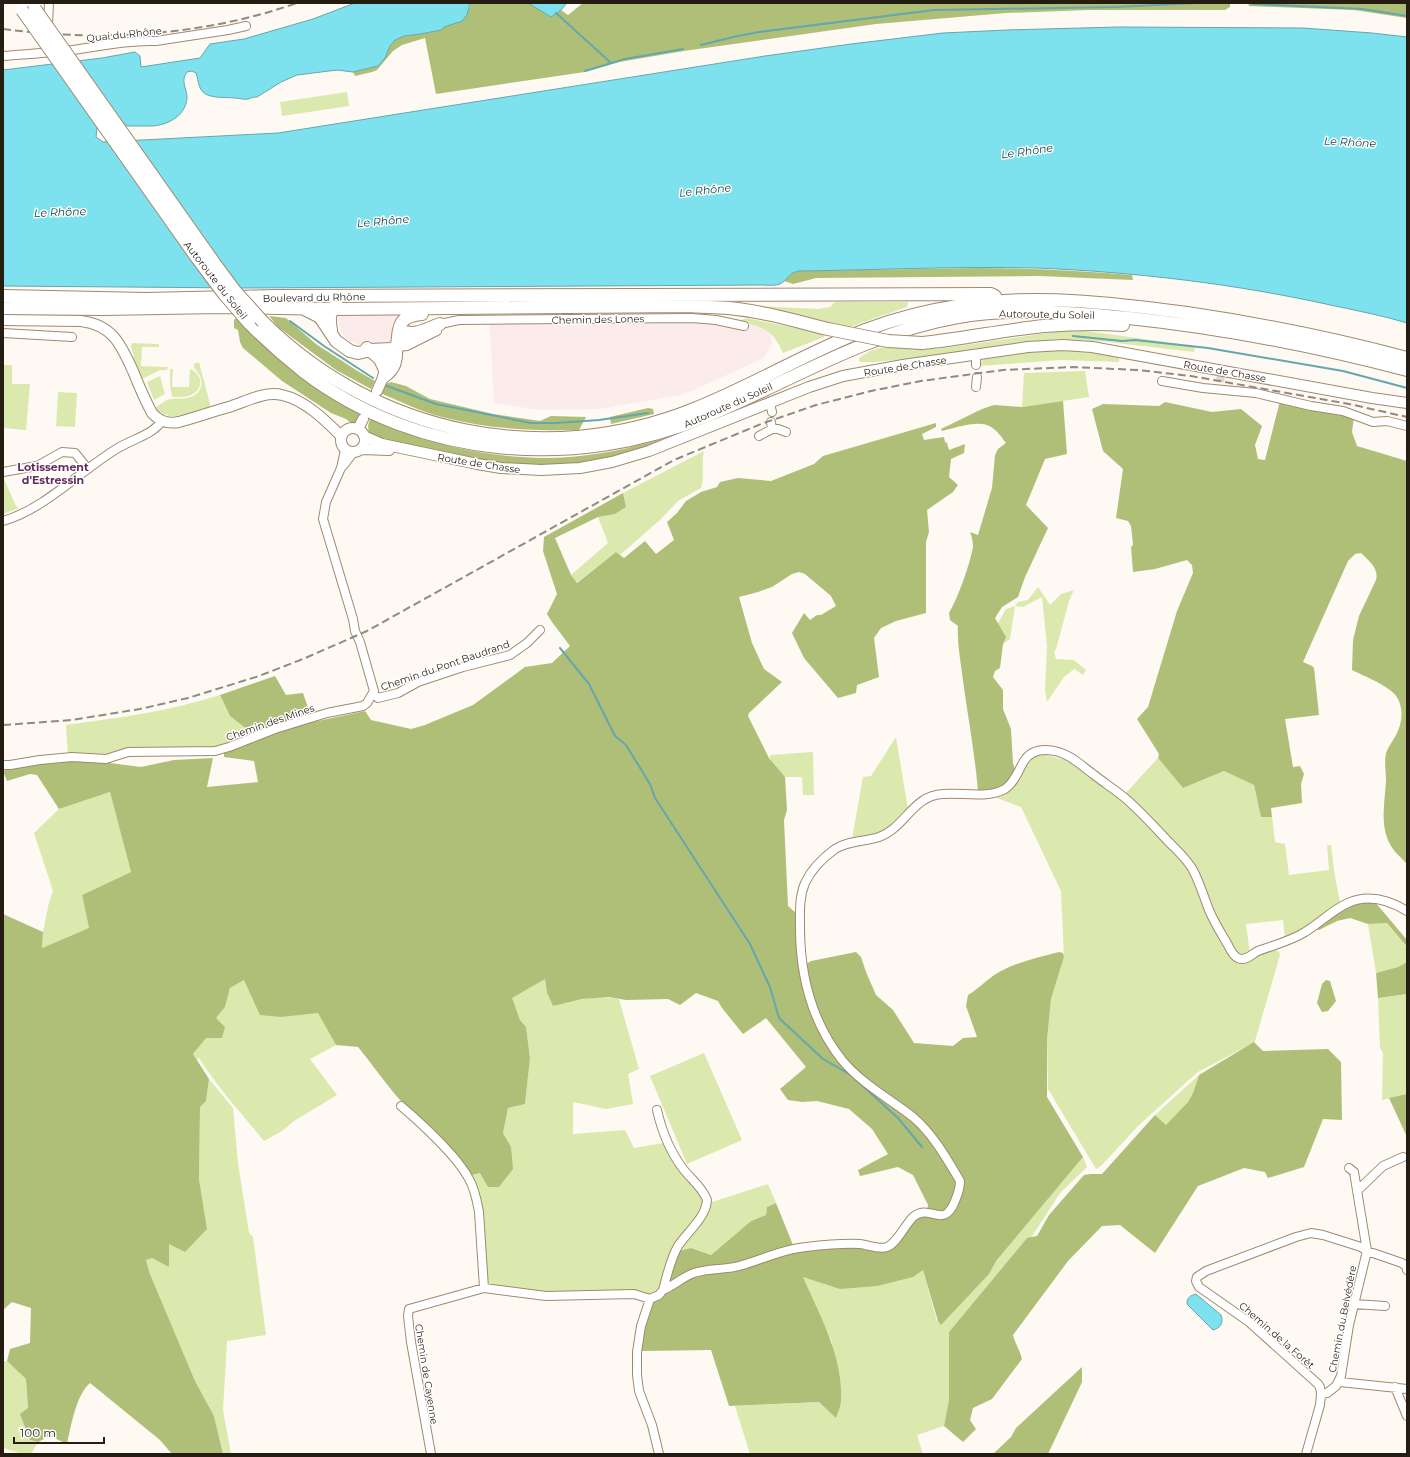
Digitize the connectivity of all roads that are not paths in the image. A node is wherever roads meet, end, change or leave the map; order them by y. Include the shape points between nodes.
1 (49, 3) edge
2 (26, 6) edge
3 (48, 24) dead end
4 (246, 26) dead end
5 (3, 56) edge
6 (3, 296) edge
7 (527, 296) junction
8 (228, 298) junction
9 (1003, 301) junction
10 (3, 308) edge
11 (302, 308) junction
12 (455, 308) junction
13 (333, 309) junction
14 (3, 320) edge
15 (1150, 320) junction
16 (445, 322) junction
17 (744, 326) dead end
18 (331, 330) junction
19 (399, 330) junction
20 (3, 334) edge
21 (72, 337) dead end
22 (397, 347) junction
23 (371, 350) junction
24 (976, 355) junction
25 (1407, 358) edge
26 (976, 366) dead end
27 (1407, 370) edge
28 (384, 375) junction
29 (977, 377) dead end
30 (1221, 379) junction
31 (1162, 381) dead end
32 (976, 387) dead end
33 (377, 390) dead end
34 (1407, 403) edge
35 (363, 419) dead end
36 (162, 422) junction
37 (1407, 426) edge
38 (353, 432) junction
39 (786, 432) dead end
40 (759, 436) dead end
41 (353, 451) junction
42 (415, 452) junction
43 (88, 469) junction
44 (3, 472) edge
45 (3, 521) edge
46 (540, 630) dead end
47 (373, 694) junction
48 (3, 765) edge
49 (1407, 911) edge
50 (401, 1106) dead end
51 (657, 1110) dead end
52 (1403, 1158) dead end
53 (1349, 1168) dead end
54 (1357, 1191) junction
55 (1367, 1250) junction
56 (1407, 1270) edge
57 (484, 1288) junction
58 (663, 1290) junction
59 (650, 1299) junction
60 (1354, 1304) junction
61 (1385, 1306) dead end
62 (1340, 1382) junction
63 (1395, 1387) junction
64 (1407, 1389) edge
65 (1321, 1394) junction
66 (1407, 1416) edge
67 (431, 1454) edge
68 (660, 1454) edge
69 (1306, 1454) edge

1 - 3 street
2 - 9 highway, Autoroute du Soleil, bridge via 235,291 263,322 329,375 358,392 419,419 471,432 524,438 610,433 692,410 879,325 934,310
2 - 15 highway, Autoroute du Soleil, bridge via 197,258 249,323 303,371 323,385 384,417 421,431 469,443 508,448 550,450 604,445 667,431 732,405 861,345 932,322 990,313 1038,312 1096,314
4 - 5 street, Quai du Rhône via 178,38
6 - 8 highway, Boulevard du Rhône
7 - 8 highway, Boulevard du Rhône
7 - 9 highway, Boulevard du Rhône via 991,294
7 - 13 highway via 459,302 346,302 337,304
8 - 13 highway via 279,302 323,300
9 - 25 highway, Autoroute du Soleil via 1073,301 1163,310 1304,333
10 - 11 highway, Boulevard du Rhône
11 - 13 highway, Boulevard du Rhône
11 - 18 highway via 320,317
12 - 13 highway, Boulevard du Rhône
12 - 15 highway, Boulevard du Rhône, bridge via 728,308 882,340 922,343 1043,326 1130,325
12 - 19 highway via 444,313 410,315 400,323
13 - 18 highway via 329,316
13 - 23 highway via 336,326 342,337 349,344
14 - 36 main road via 81,321 104,328 118,342 152,413
15 - 27 highway, Autoroute du Soleil via 1304,345
16 - 17 street, Chemin des Lones via 692,318
16 - 19 highway via 411,334
16 - 22 street via 445,326 407,346
18 - 23 highway via 340,345 350,351 358,353
19 - 22 highway
20 - 21 street
22 - 23 highway
22 - 28 main road via 398,360 390,374
23 - 28 highway via 380,359
24 - 26 street
24 - 30 main road, Route de Chasse via 1028,347 1092,347 1159,360
24 - 42 main road, Route de Chasse via 843,376 808,386 771,407 648,452 580,468 501,468
28 - 33 main road
29 - 32 street
30 - 31 street
30 - 34 main road, Route de Chasse
30 - 37 street via 1270,396 1343,411 1373,422 1393,422
35 - 38 main road
36 - 38 main road via 179,422 274,394 299,401
36 - 43 street via 156,429 119,448
38 - 41 main road via 365,444
38 - 41 main road via 340,443
38 - 42 main road, Route de Chasse via 382,444
39 - 40 street via 772,426
41 - 42 main road, Route de Chasse
41 - 47 street via 341,468 326,502 322,519 373,686
43 - 44 street via 75,453 62,452 37,466
43 - 45 street via 28,511
46 - 47 street, Chemin du Pont Baudrand via 524,646 510,655 418,682 394,695 378,698
47 - 48 street, Chemin des Mines via 363,706 327,713 215,751 128,752 106,759 60,758
49 - 58 street via 1386,900 1354,900 1304,933 1241,960 1234,956 1215,924 1196,875 1186,860 1126,799 1066,755 1045,750 1034,752 1024,760 1005,789 990,794 946,793 926,798 892,831 874,838 846,843 832,851 821,862 806,880 804,887 800,907 800,940 808,993 827,1040 844,1063 869,1086 913,1117 932,1138 960,1181 960,1188 951,1210 948,1214 942,1215 929,1212 916,1215 885,1248 860,1244 792,1249 740,1266 695,1272
50 - 57 street via 450,1153 469,1178 479,1212
51 - 58 street via 662,1130 673,1153 707,1200 705,1210 673,1256
52 - 54 street via 1383,1166
53 - 54 street, Chemin du Belvédère via 1354,1172
54 - 55 street, Chemin du Belvédère
55 - 56 street via 1402,1263
55 - 60 street, Chemin du Belvédère
55 - 65 street, Chemin de la Forêt via 1323,1235 1307,1234 1206,1271 1197,1277 1199,1287 1249,1322 1318,1384
57 - 59 street, Chemin de Cayenne via 546,1296 634,1294
57 - 67 street, Chemin de Cayenne via 409,1309 411,1342
58 - 59 street
59 - 68 street via 641,1326 637,1375 639,1391
60 - 61 street
60 - 62 street, Chemin du Belvédère
62 - 63 street
62 - 65 street
63 - 64 street
63 - 66 street
65 - 69 street

